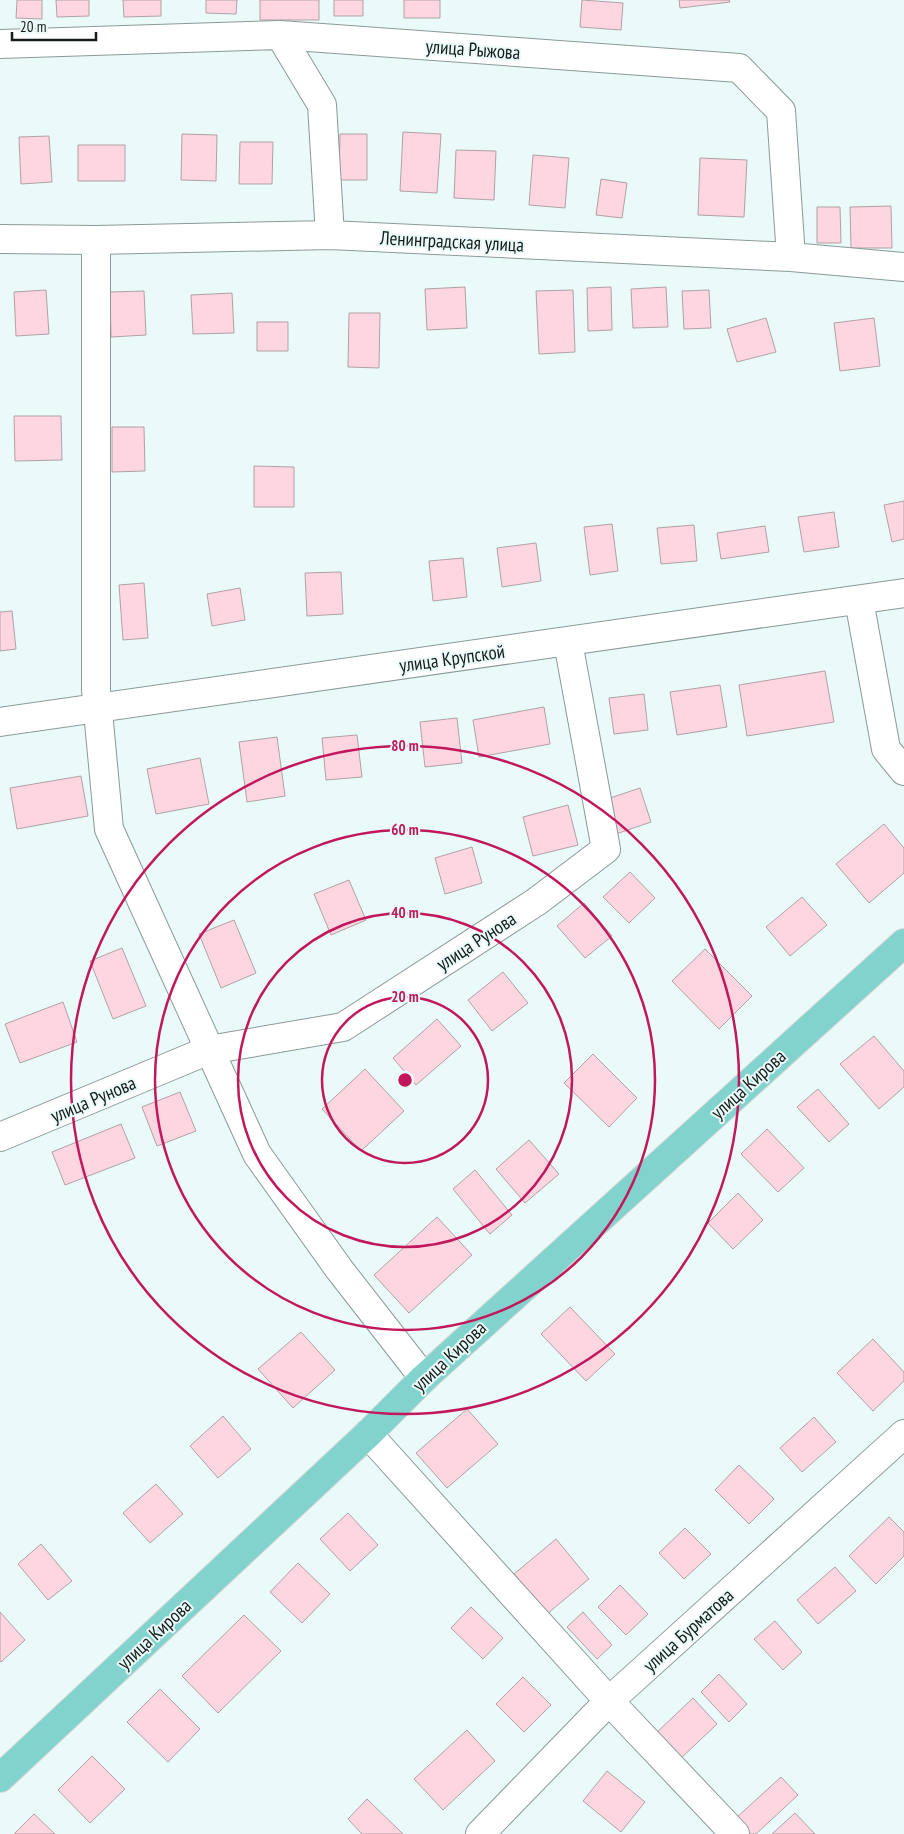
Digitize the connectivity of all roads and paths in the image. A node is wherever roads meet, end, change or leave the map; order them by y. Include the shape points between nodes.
1 (280, 35) junction
2 (0, 44) edge
3 (330, 235) junction
4 (0, 239) edge
5 (96, 240) junction
6 (791, 257) junction
7 (904, 267) edge
8 (904, 593) edge
9 (859, 600) junction
10 (568, 642) junction
11 (97, 708) junction
12 (0, 722) edge
13 (904, 771) edge
14 (904, 943) edge
15 (209, 1050) junction
16 (0, 1138) edge
17 (424, 1378) junction
18 (368, 1434) junction
19 (904, 1434) edge
20 (609, 1702) junction
21 (0, 1778) edge
22 (480, 1834) edge
23 (736, 1834) edge

1 - 2 street, улица Рыжова
1 - 3 street via 322,105
1 - 6 street, улица Рыжова via 739,68 781,111
3 - 5 street, Ленинградская улица
3 - 6 street, Ленинградская улица
4 - 5 street, Ленинградская улица
5 - 11 street
6 - 7 street, Ленинградская улица
8 - 9 street, улица Крупской
9 - 10 street, улица Крупской
9 - 13 street via 886,749
10 - 11 street, улица Крупской
10 - 15 street, улица Рунова via 606,850 536,902 343,1027
11 - 12 street, улица Крупской
11 - 15 street via 109,829
14 - 17 main road, улица Кирова
15 - 16 street, улица Рунова
15 - 17 street via 257,1154 339,1269
17 - 18 main road, улица Кирова
18 - 20 street
18 - 21 main road, улица Кирова
19 - 20 street, улица Бурматова
20 - 22 street, улица Бурматова
20 - 23 street

